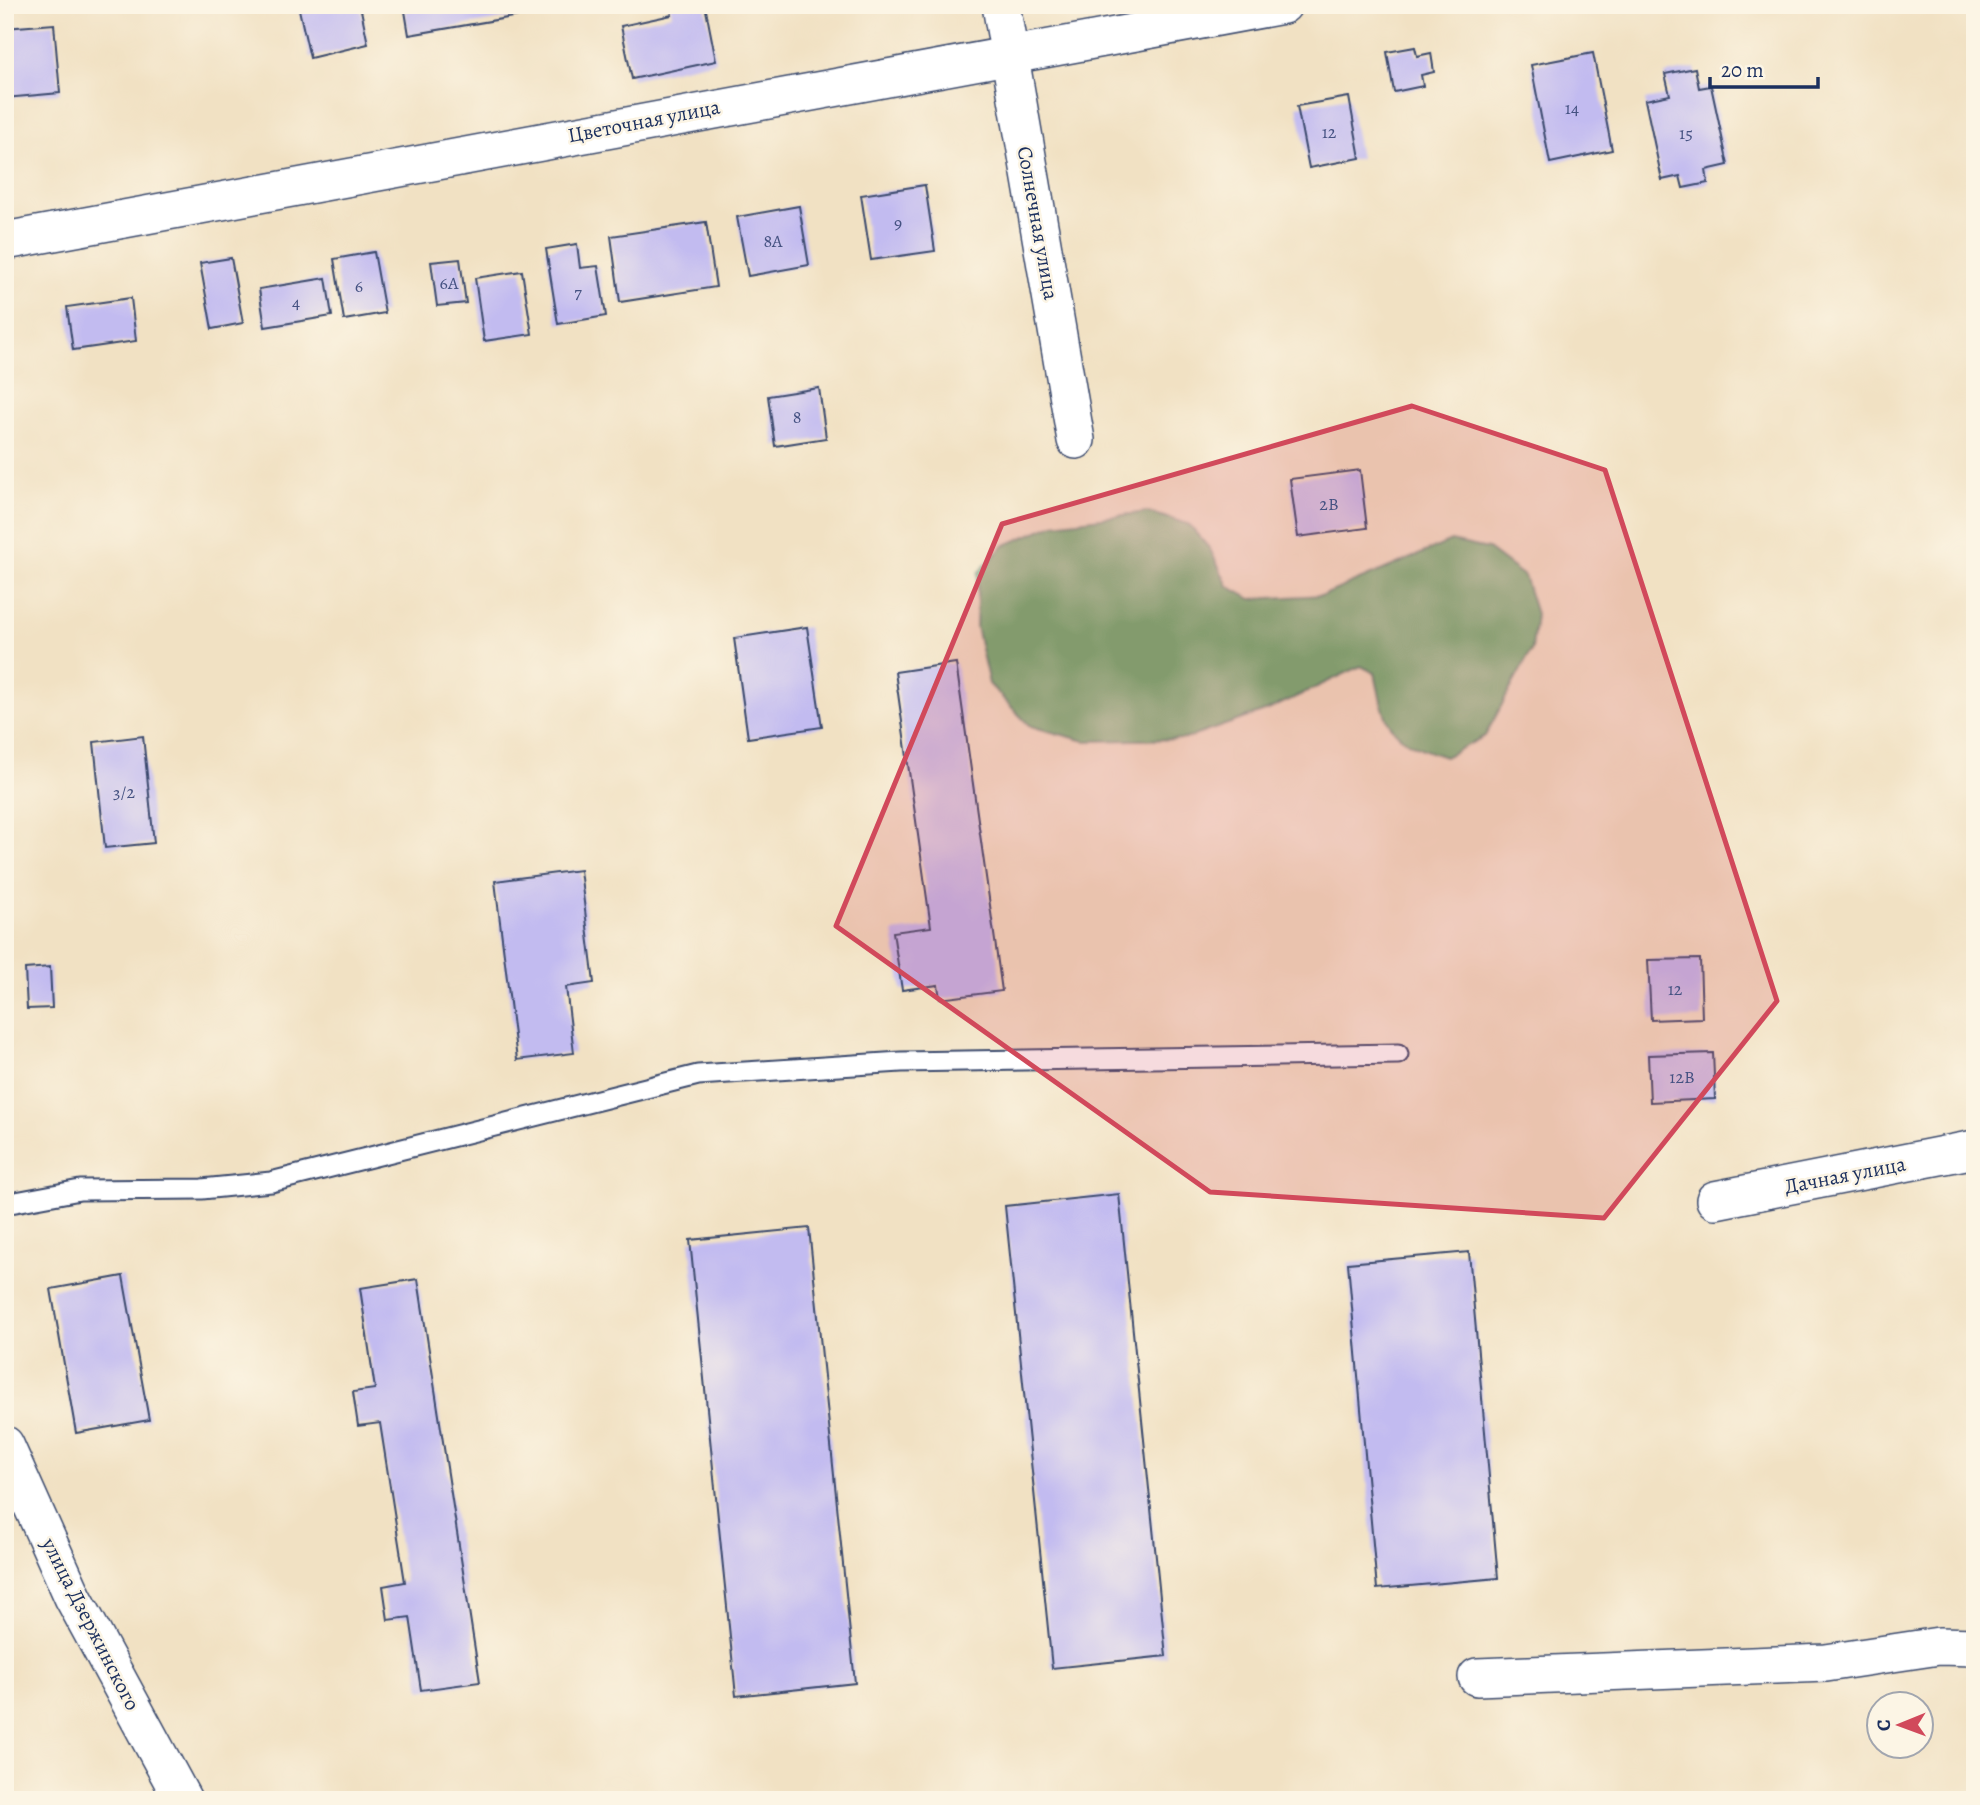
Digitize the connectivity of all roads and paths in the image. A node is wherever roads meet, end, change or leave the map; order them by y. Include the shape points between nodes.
1 (1001, 5) edge
2 (1283, 5) edge
3 (1009, 53) junction
4 (5, 241) edge
5 (1076, 440) dead end
6 (1398, 1054) dead end
7 (1975, 1149) edge
8 (1715, 1200) dead end
9 (5, 1204) edge
10 (5, 1445) edge
11 (1975, 1647) edge
12 (1477, 1676) dead end
13 (183, 1800) edge

1 - 3 street, Солнечная улица
2 - 3 street, Цветочная улица
3 - 4 street, Цветочная улица
3 - 5 street, Солнечная улица
6 - 9 lane via 901,1062 698,1075 271,1182 202,1189 80,1190
7 - 8 street, Дачная улица
10 - 13 street, улица Дзержинского via 73,1597
11 - 12 street via 1939,1646 1826,1663

